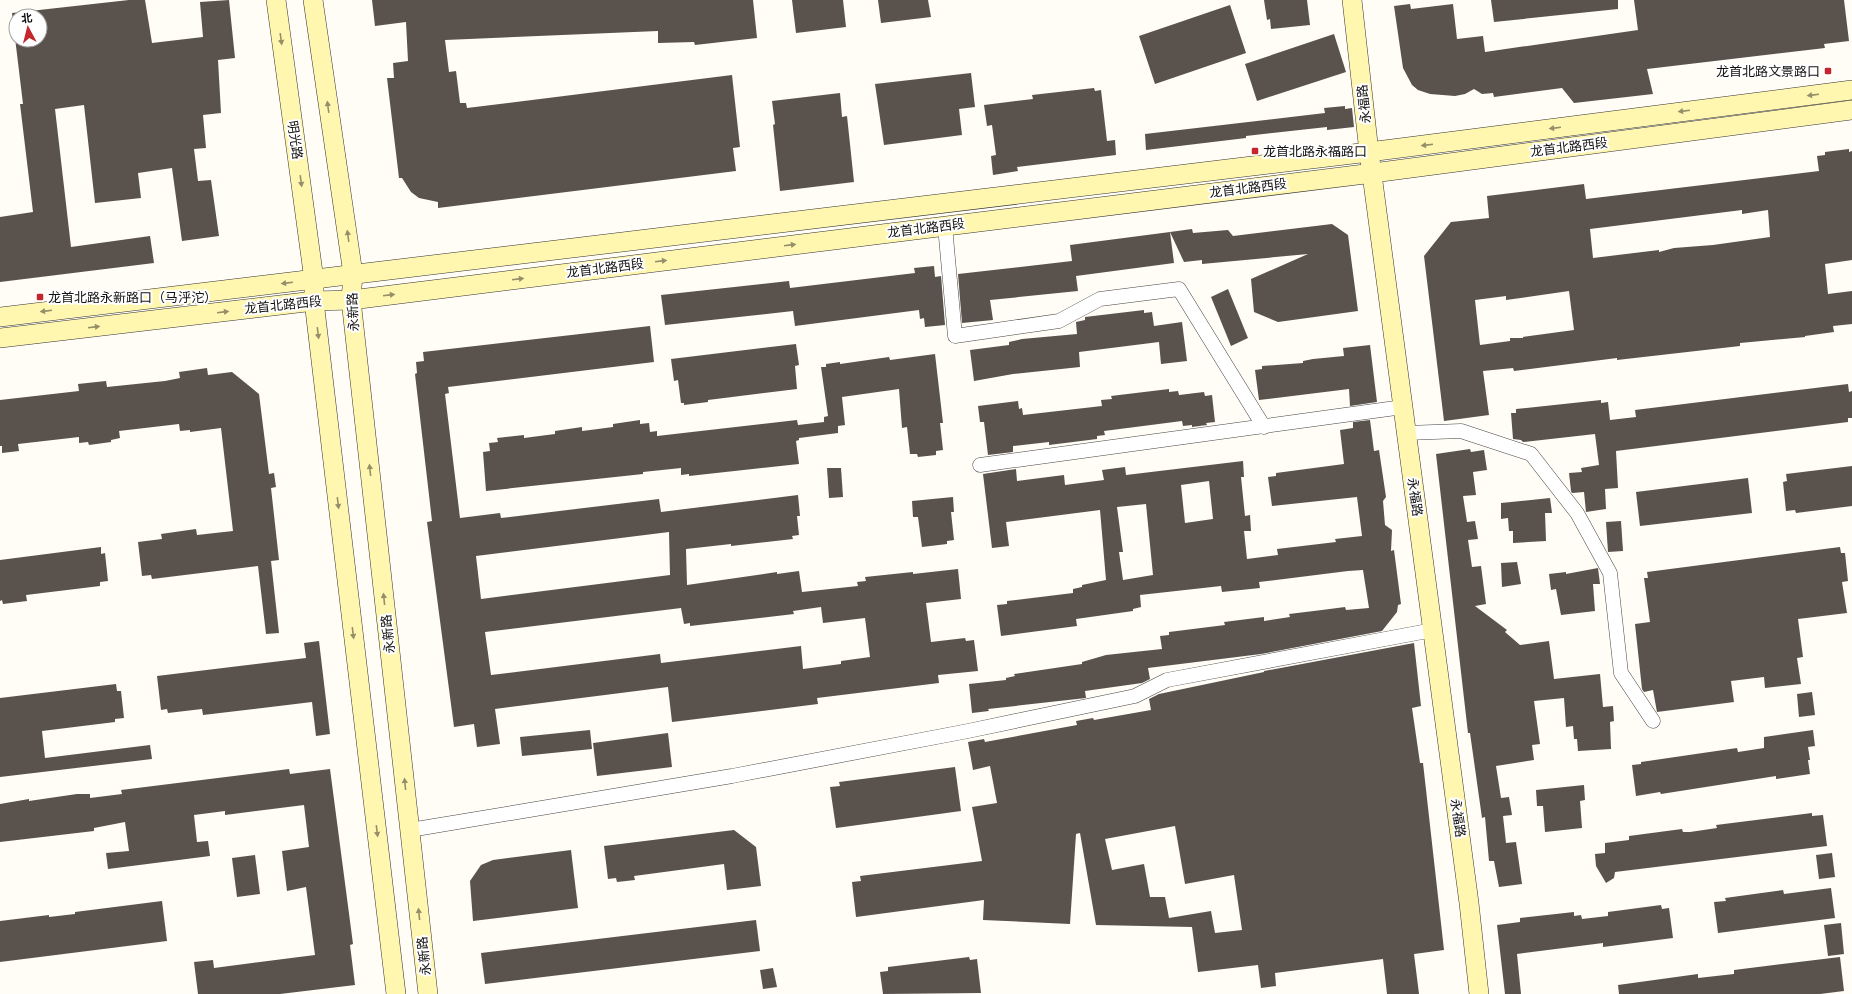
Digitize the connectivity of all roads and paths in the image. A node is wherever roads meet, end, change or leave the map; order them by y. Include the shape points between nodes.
1 (276, 0) edge
2 (313, 0) edge
3 (1352, 0) edge
4 (1852, 90) edge
5 (1852, 110) edge
6 (1369, 152) junction
7 (1373, 173) junction
8 (945, 226) junction
9 (353, 274) junction
10 (314, 280) junction
11 (351, 300) junction
12 (314, 301) junction
13 (0, 317) edge
14 (0, 338) edge
15 (1403, 408) junction
16 (1264, 427) junction
17 (1406, 433) junction
18 (980, 465) dead end
19 (1432, 630) junction
20 (1653, 721) dead end
21 (410, 830) junction
22 (396, 994) edge
23 (428, 994) edge
24 (1479, 994) edge

1 -> 10 street, 明光路
9 -> 2 street
3 - 6 street, 永福路
4 -> 6 street, 龙首北路西段
5 - 7 street, 龙首北路西段
6 - 7 street, 永福路
6 - 9 street, 龙首北路西段
7 - 8 street, 龙首北路西段
7 - 15 street, 永福路
11 -> 8 street, 龙首北路西段
8 - 16 street via 956,336 1058,321 1100,298 1180,289
9 - 10 street, 龙首北路西段
9 - 11 street, 永新路
10 - 12 street
10 -> 13 street, 龙首北路西段
11 - 12 street, 龙首北路西段
21 -> 11 street, 永新路
14 -> 12 street, 龙首北路西段
12 -> 22 street
15 - 16 street
15 - 17 street, 永福路
16 - 18 street
17 - 19 street, 永福路
17 - 20 street via 1461,431 1531,454 1577,513 1610,573 1621,673
19 - 21 street via 1167,680 1135,696 968,731 732,776
19 - 24 street, 永福路
23 -> 21 street, 永新路

